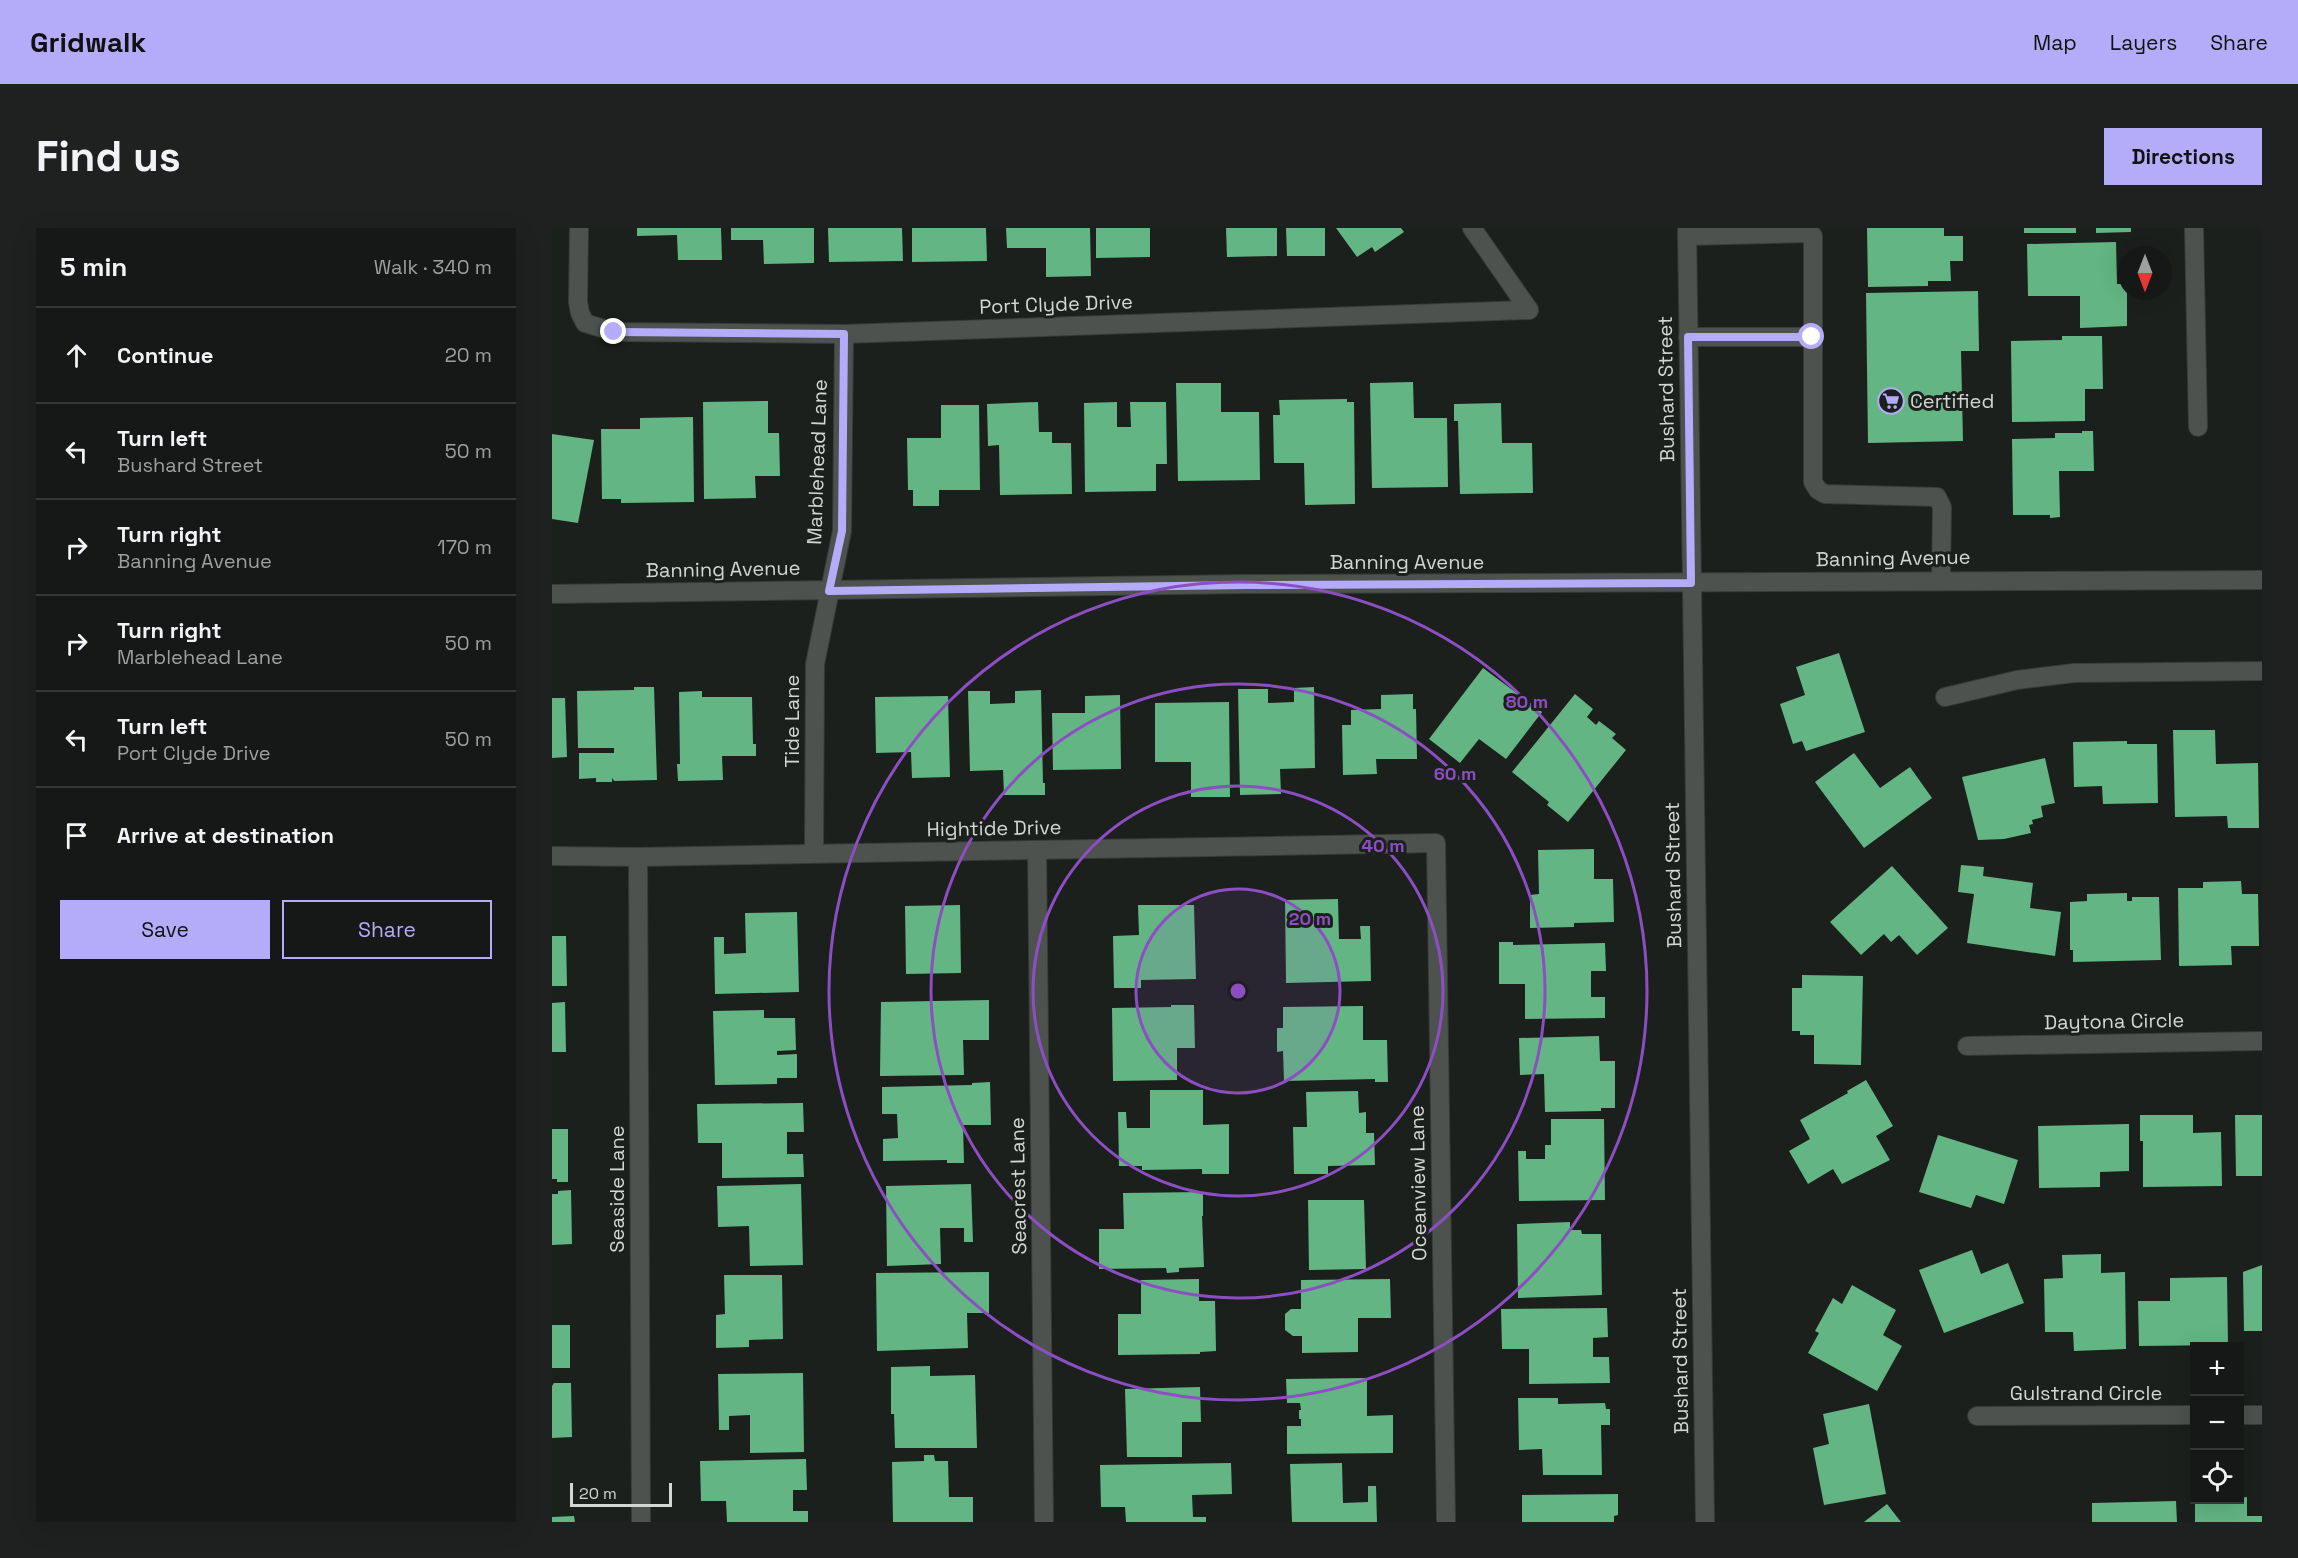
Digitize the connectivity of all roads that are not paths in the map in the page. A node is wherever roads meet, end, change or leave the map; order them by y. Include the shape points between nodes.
1 (579, 228) edge
2 (1472, 228) edge
3 (2194, 228) edge
4 (1687, 232) edge
5 (844, 334) junction
6 (1688, 337) junction
7 (1812, 337) junction
8 (2198, 427) dead end
9 (1941, 580) junction
10 (2262, 580) edge
11 (1691, 583) junction
12 (829, 591) junction
13 (552, 594) edge
14 (2262, 671) edge
15 (1945, 697) dead end
16 (1436, 843) joint
17 (1037, 850) junction
18 (814, 852) junction
19 (552, 856) edge
20 (638, 857) junction
21 (2262, 1041) edge
22 (1968, 1046) dead end
23 (2190, 1415) edge
24 (2244, 1415) edge
25 (2262, 1415) edge
26 (1977, 1416) dead end
27 (641, 1522) edge
28 (1044, 1522) edge
29 (1446, 1522) edge
30 (1705, 1522) edge

1 - 5 street, Port Clyde Drive via 578,302 585,323 614,332
2 - 5 street, Port Clyde Drive via 1529,310
3 - 8 street
4 - 6 street, Bushard Street
4 - 7 street via 1813,236
5 - 12 street, Marblehead Lane via 842,531
6 - 7 street
6 - 11 street, Bushard Street
7 - 9 street via 1813,482 1825,494 1937,497 1942,507
9 - 10 street, Banning Avenue
9 - 11 street, Banning Avenue
11 - 12 street, Banning Avenue via 1258,584
11 - 30 street, Bushard Street
12 - 13 street, Banning Avenue
12 - 18 street, Tide Lane via 815,664
14 - 15 street via 2074,673 2017,680
16 - 17 street, Hightide Drive
16 - 29 street, Oceanview Lane
17 - 18 street, Hightide Drive
17 - 28 street, Seacrest Lane
18 - 20 street, Hightide Drive
19 - 20 street, Hightide Drive
20 - 27 street, Seaside Lane
21 - 22 street, Daytona Circle
23 - 26 street, Gulstrand Circle
24 - 25 street

